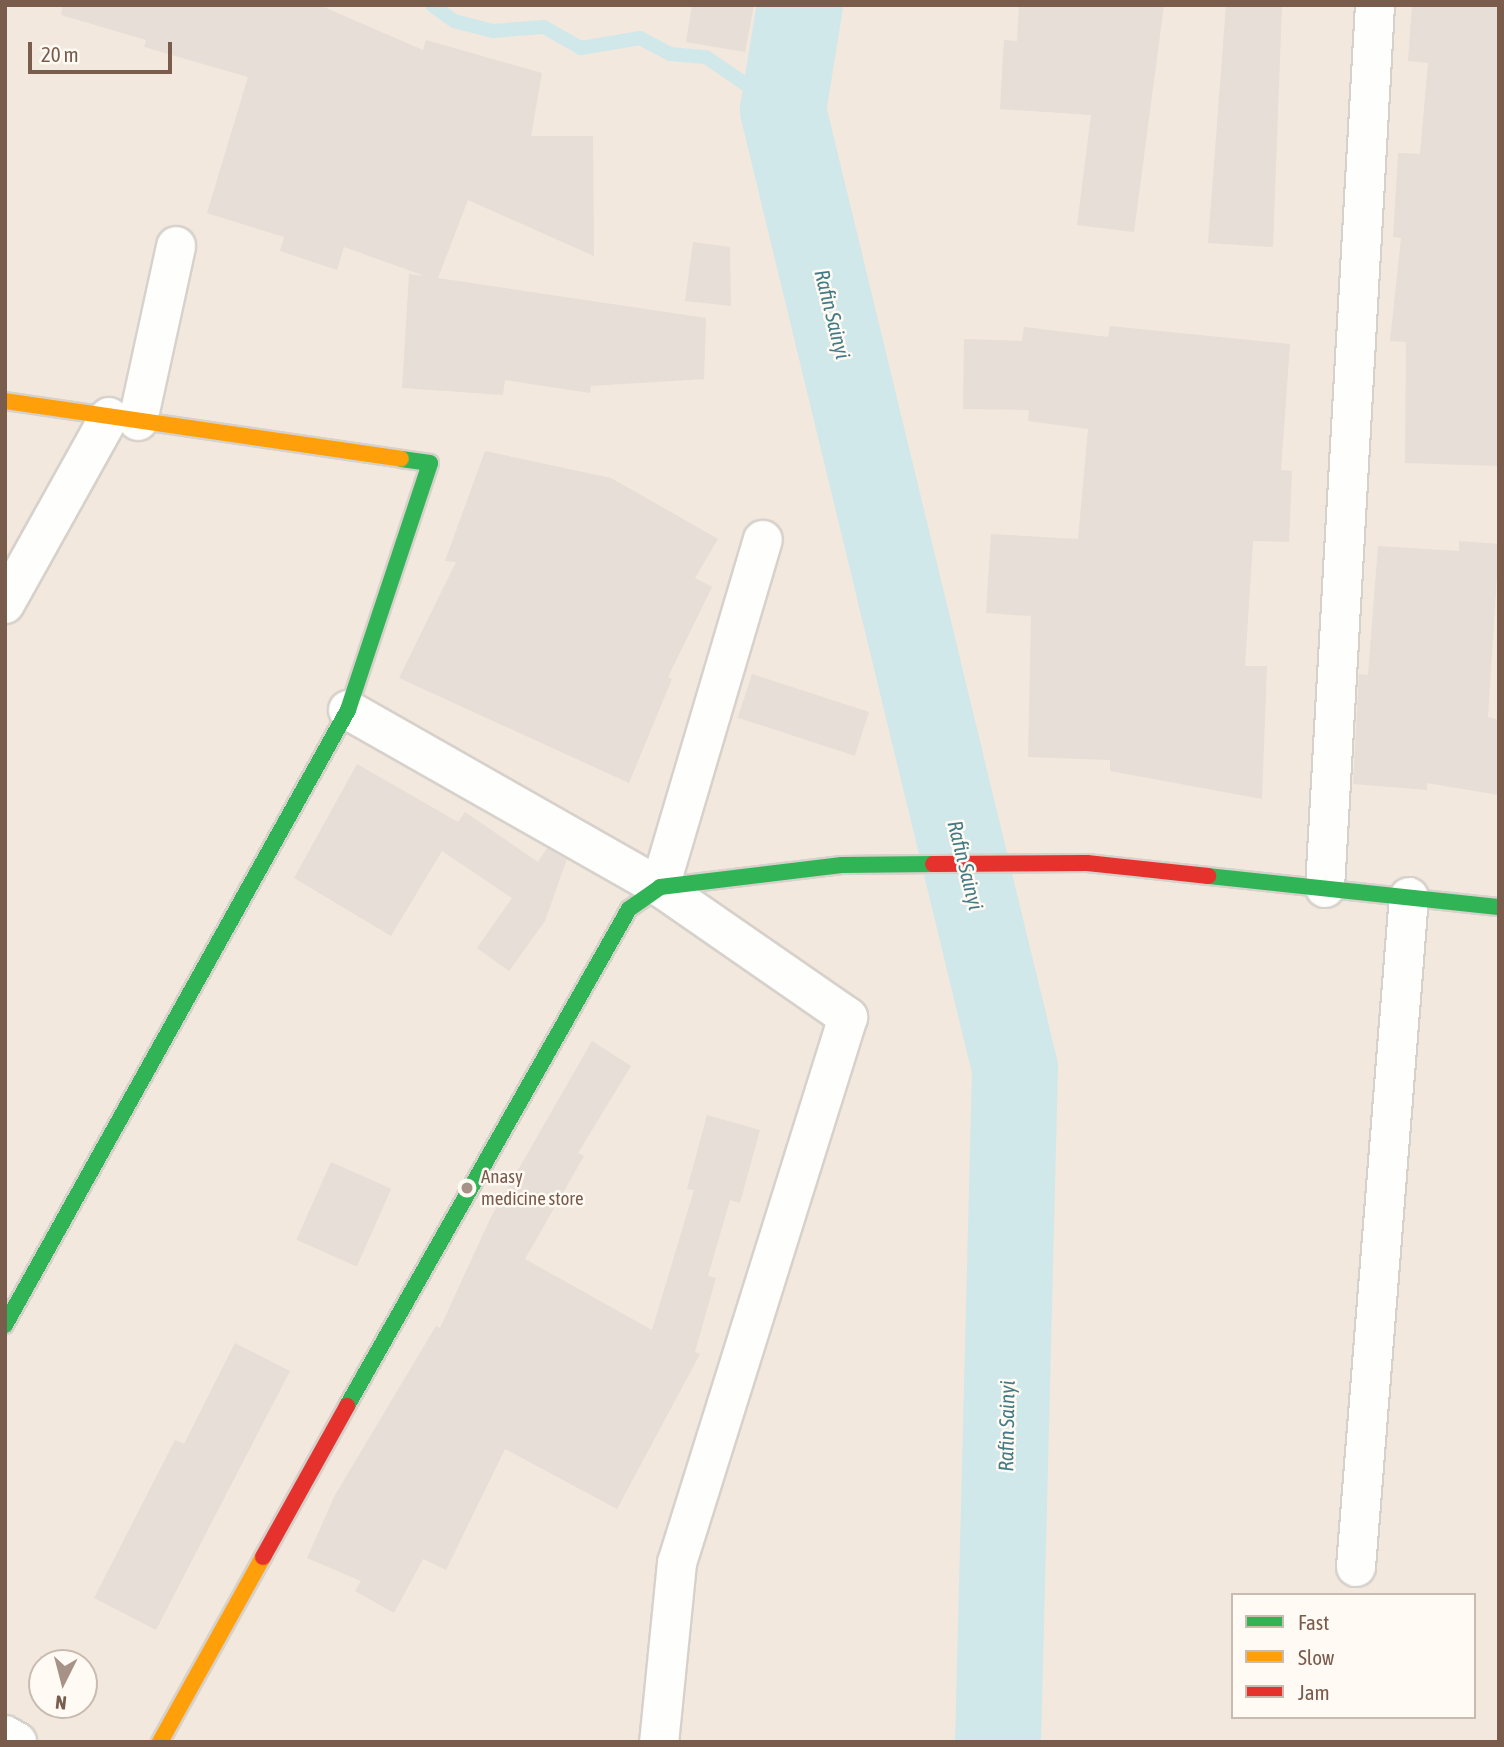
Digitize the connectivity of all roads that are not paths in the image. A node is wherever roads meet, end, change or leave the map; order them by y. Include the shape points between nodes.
1 (1375, 5) edge
2 (176, 246) dead end
3 (5, 401) edge
4 (123, 419) junction
5 (763, 540) dead end
6 (5, 604) edge
7 (348, 710) junction
8 (660, 887) junction
9 (1325, 888) junction
10 (1409, 897) junction
11 (1499, 907) edge
12 (5, 1325) edge
13 (1356, 1567) dead end
14 (5, 1735) edge
15 (17, 1742) edge
16 (160, 1742) edge
17 (659, 1742) edge

1 - 9 street
2 - 4 street
3 - 4 street
4 - 6 street
4 - 7 street via 430,463
5 - 8 street
7 - 8 street
7 - 12 street
8 - 9 street via 842,865 1087,863
8 - 16 street via 629,909 555,1034
8 - 17 street via 848,1017 677,1563
9 - 10 street
10 - 11 street
10 - 13 street
14 - 15 street

